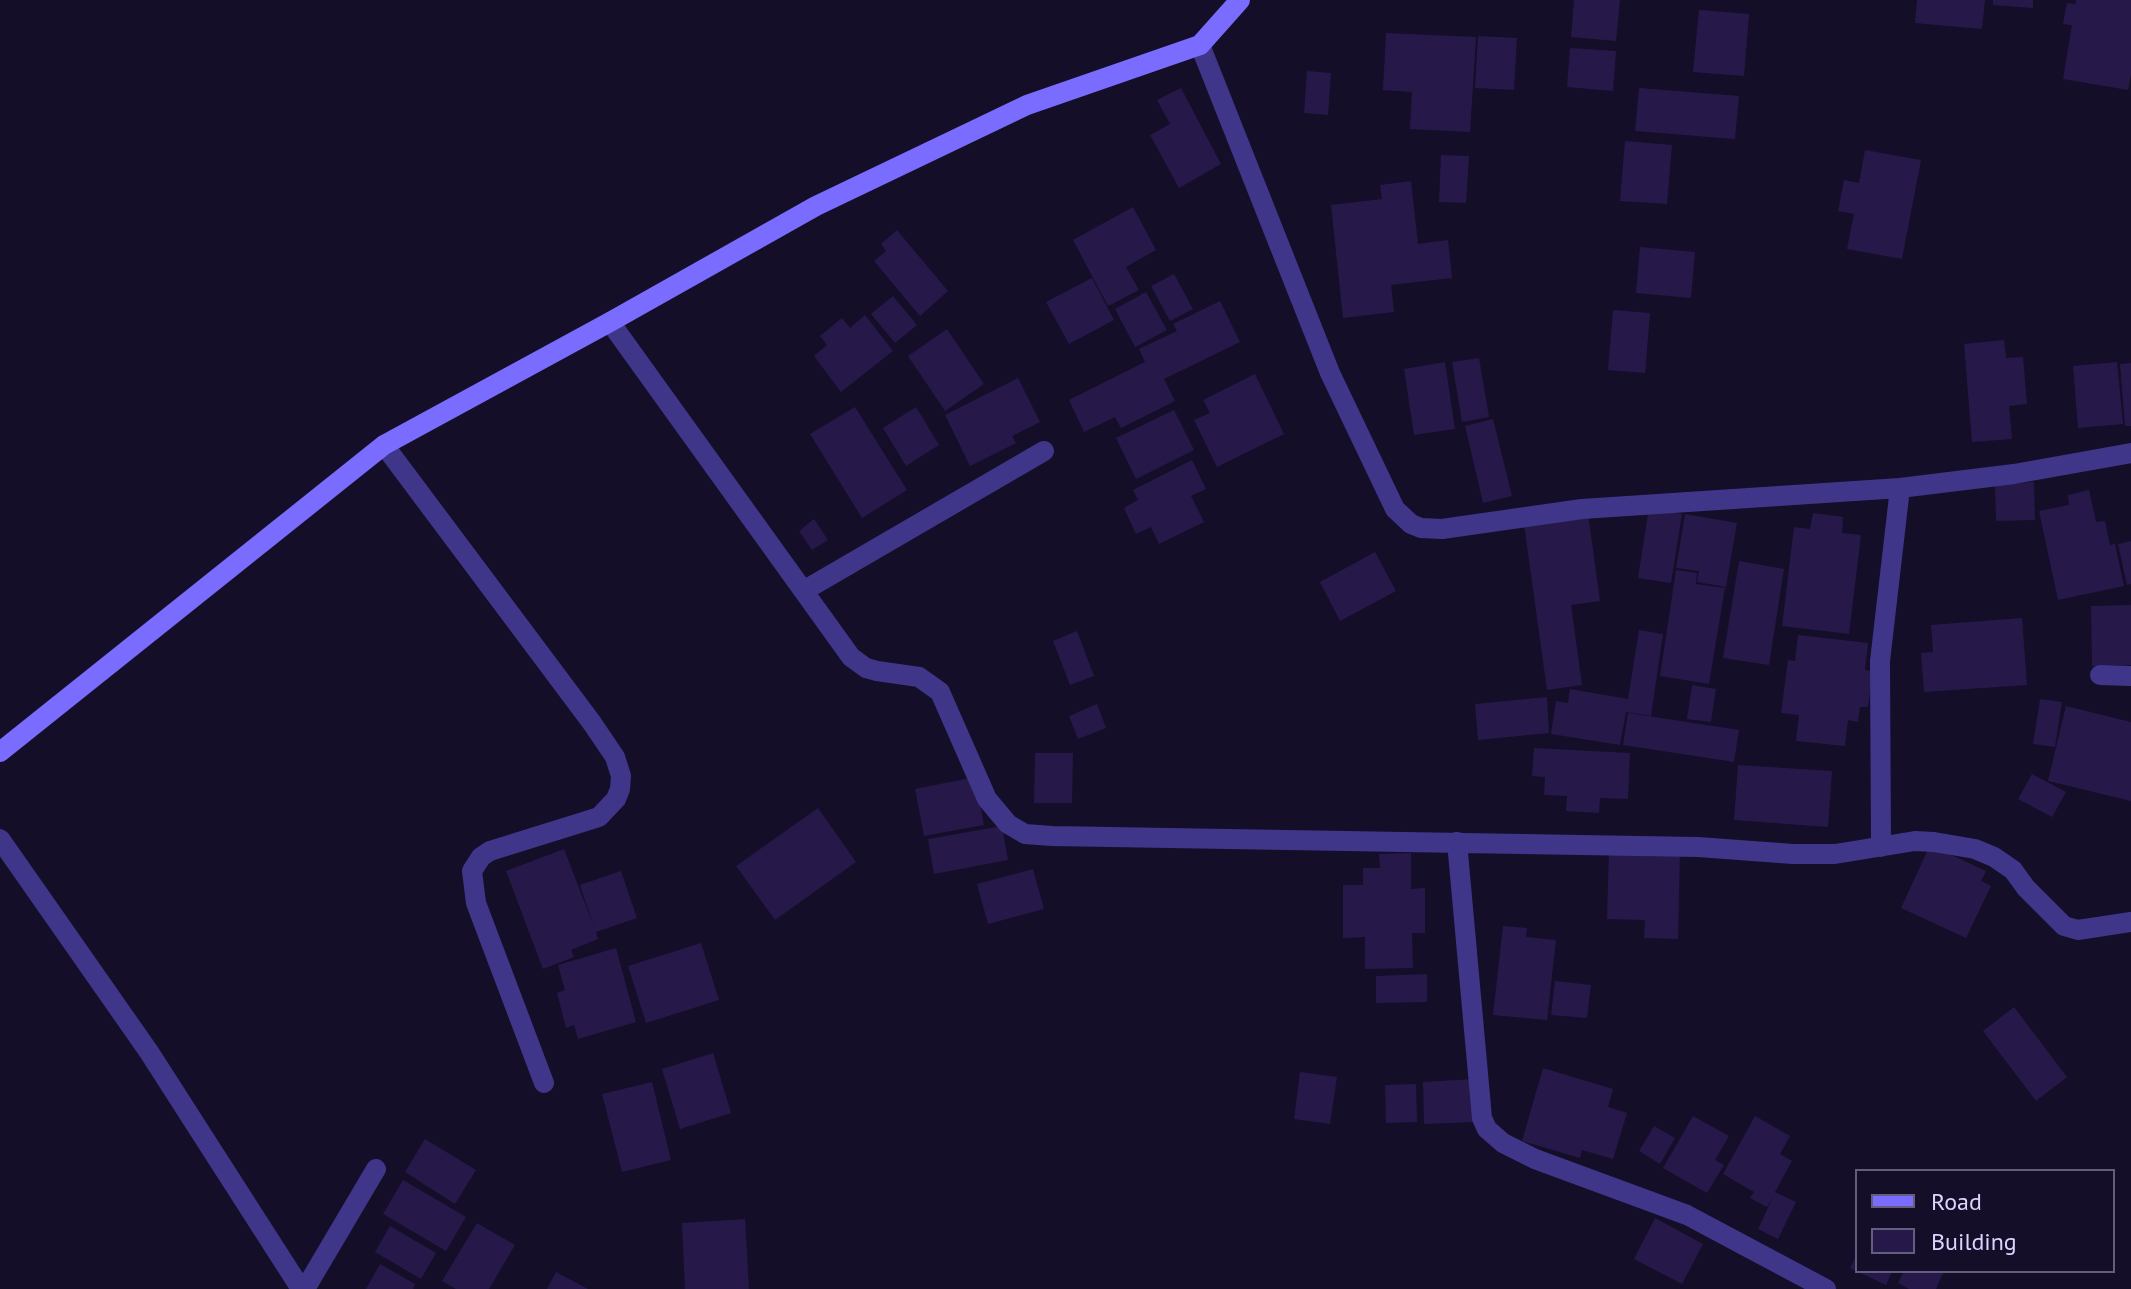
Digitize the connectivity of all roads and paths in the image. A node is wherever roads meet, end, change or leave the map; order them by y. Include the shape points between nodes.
1 (1240, 0) edge
2 (1200, 45) junction
3 (610, 322) junction
4 (384, 445) junction
5 (1044, 451) dead end
6 (2131, 453) edge
7 (1900, 488) junction
8 (805, 590) junction
9 (2100, 675) dead end
10 (2131, 676) edge
11 (0, 752) edge
12 (0, 839) edge
13 (1457, 842) junction
14 (1881, 847) junction
15 (2131, 922) edge
16 (544, 1083) dead end
17 (376, 1169) dead end
18 (303, 1289) edge
19 (1826, 1289) edge

1 - 2 street
2 - 3 street via 1027,105 816,206
2 - 7 street via 1330,373 1395,509 1411,524 1442,529 1582,509
3 - 4 street
3 - 8 street
4 - 11 street
4 - 16 street via 592,723 621,776 616,799 599,817 490,851 472,871 476,903
5 - 8 street
6 - 7 street
7 - 14 street via 1880,661
8 - 13 street via 851,657 877,671 919,677 940,692 987,799 1008,824 1025,834
9 - 10 street
12 - 18 street via 149,1052
13 - 14 street via 1793,854
13 - 19 street via 1487,1129 1535,1159 1687,1215
14 - 15 street via 1915,841 1975,849 2013,870 2064,926 2078,930
17 - 18 street

